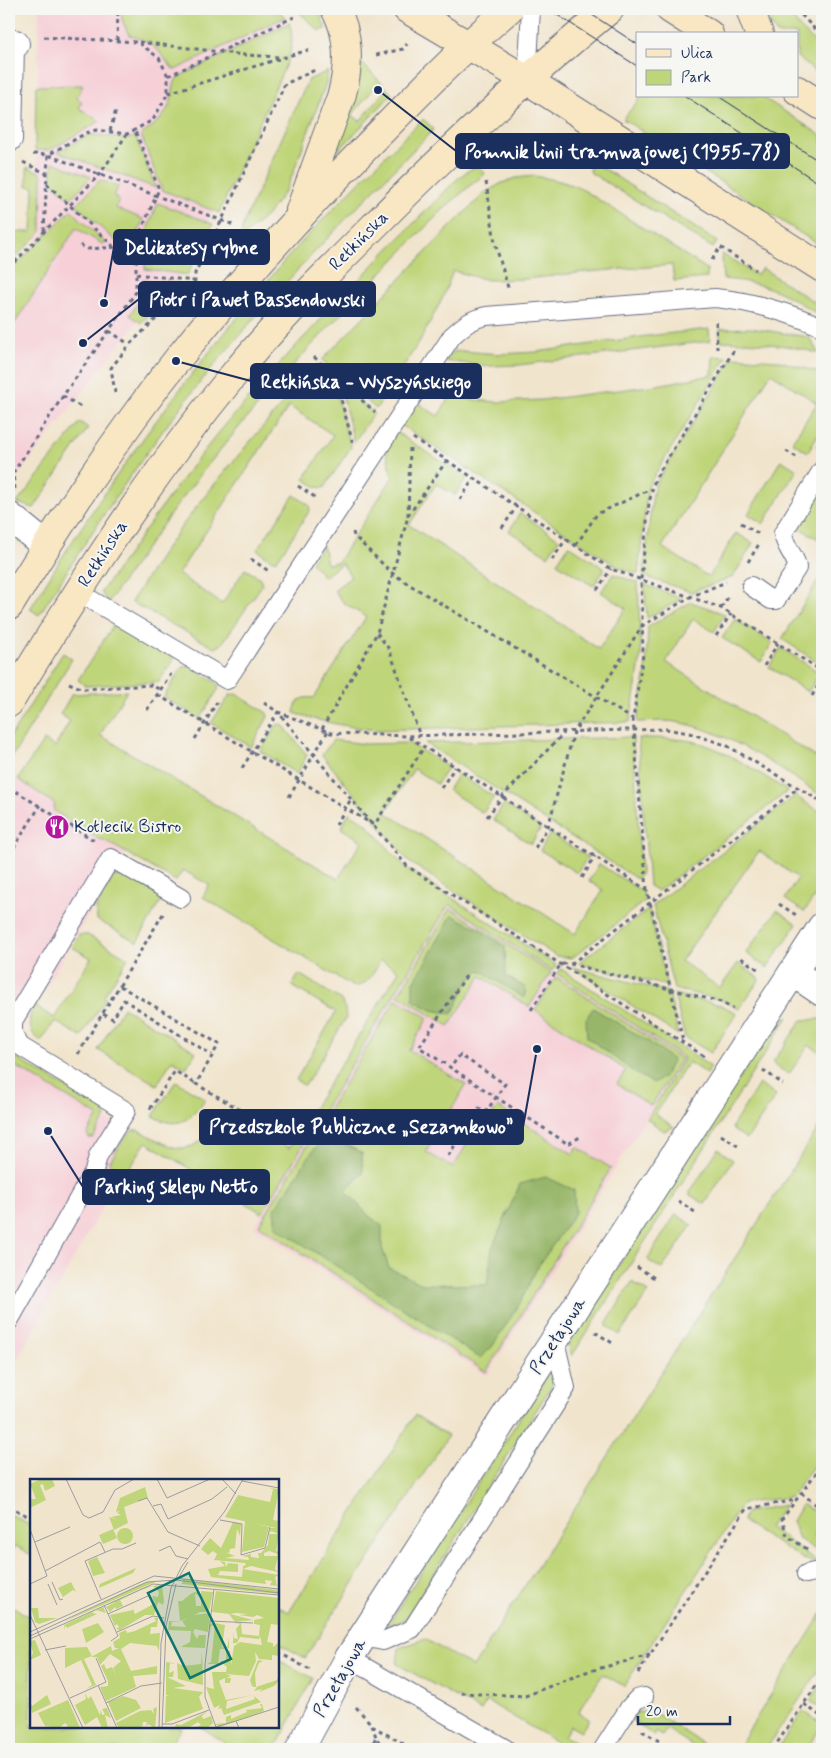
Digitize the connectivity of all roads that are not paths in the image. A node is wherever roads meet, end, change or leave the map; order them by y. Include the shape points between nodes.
1 (334, 9) edge
2 (407, 9) edge
3 (509, 9) edge
4 (531, 9) edge
5 (610, 9) edge
6 (670, 9) edge
7 (750, 9) edge
8 (705, 32) edge
9 (758, 32) edge
10 (12, 44) edge
11 (469, 44) junction
12 (527, 80) junction
13 (798, 91) edge
14 (822, 106) edge
15 (15, 149) edge
16 (297, 220) junction
17 (822, 268) edge
18 (822, 327) edge
19 (815, 467) edge
20 (12, 504) edge
21 (46, 546) junction
22 (751, 586) dead end
23 (78, 592) junction
24 (9, 606) edge
25 (11, 695) edge
26 (180, 898) dead end
27 (810, 922) edge
28 (794, 973) junction
29 (822, 992) edge
30 (9, 1321) edge
31 (555, 1341) junction
32 (356, 1647) junction
33 (644, 1697) dead end
34 (300, 1749) edge
35 (506, 1749) edge
36 (603, 1749) edge

1 - 16 street via 339,15 345,40 347,75
2 - 11 street
3 - 11 street
4 - 12 lane
5 - 12 street, Retkińska
6 - 8 street
7 - 9 street
10 - 15 lane
11 - 12 street
11 - 16 street
12 - 17 street
12 - 23 street, Retkińska via 412,188 231,378 155,478
13 - 14 street
16 - 21 street via 176,361 116,442
18 - 23 lane via 803,318 715,298 486,316 466,323 452,336 227,680
19 - 22 lane via 783,533 787,549 797,562 796,568 776,600
20 - 21 street
21 - 24 street
23 - 25 street, Retkińska
26 - 30 lane via 111,858 13,1021 13,1033 20,1046 126,1111 98,1156 94,1171
27 - 28 street, Przełajowa
28 - 29 street
28 - 31 street, Przełajowa
31 - 32 street, Przełajowa
31 - 32 lane via 566,1388 412,1629 383,1641
32 - 34 street, Przełajowa
32 - 35 lane
33 - 36 lane via 637,1699 629,1708

